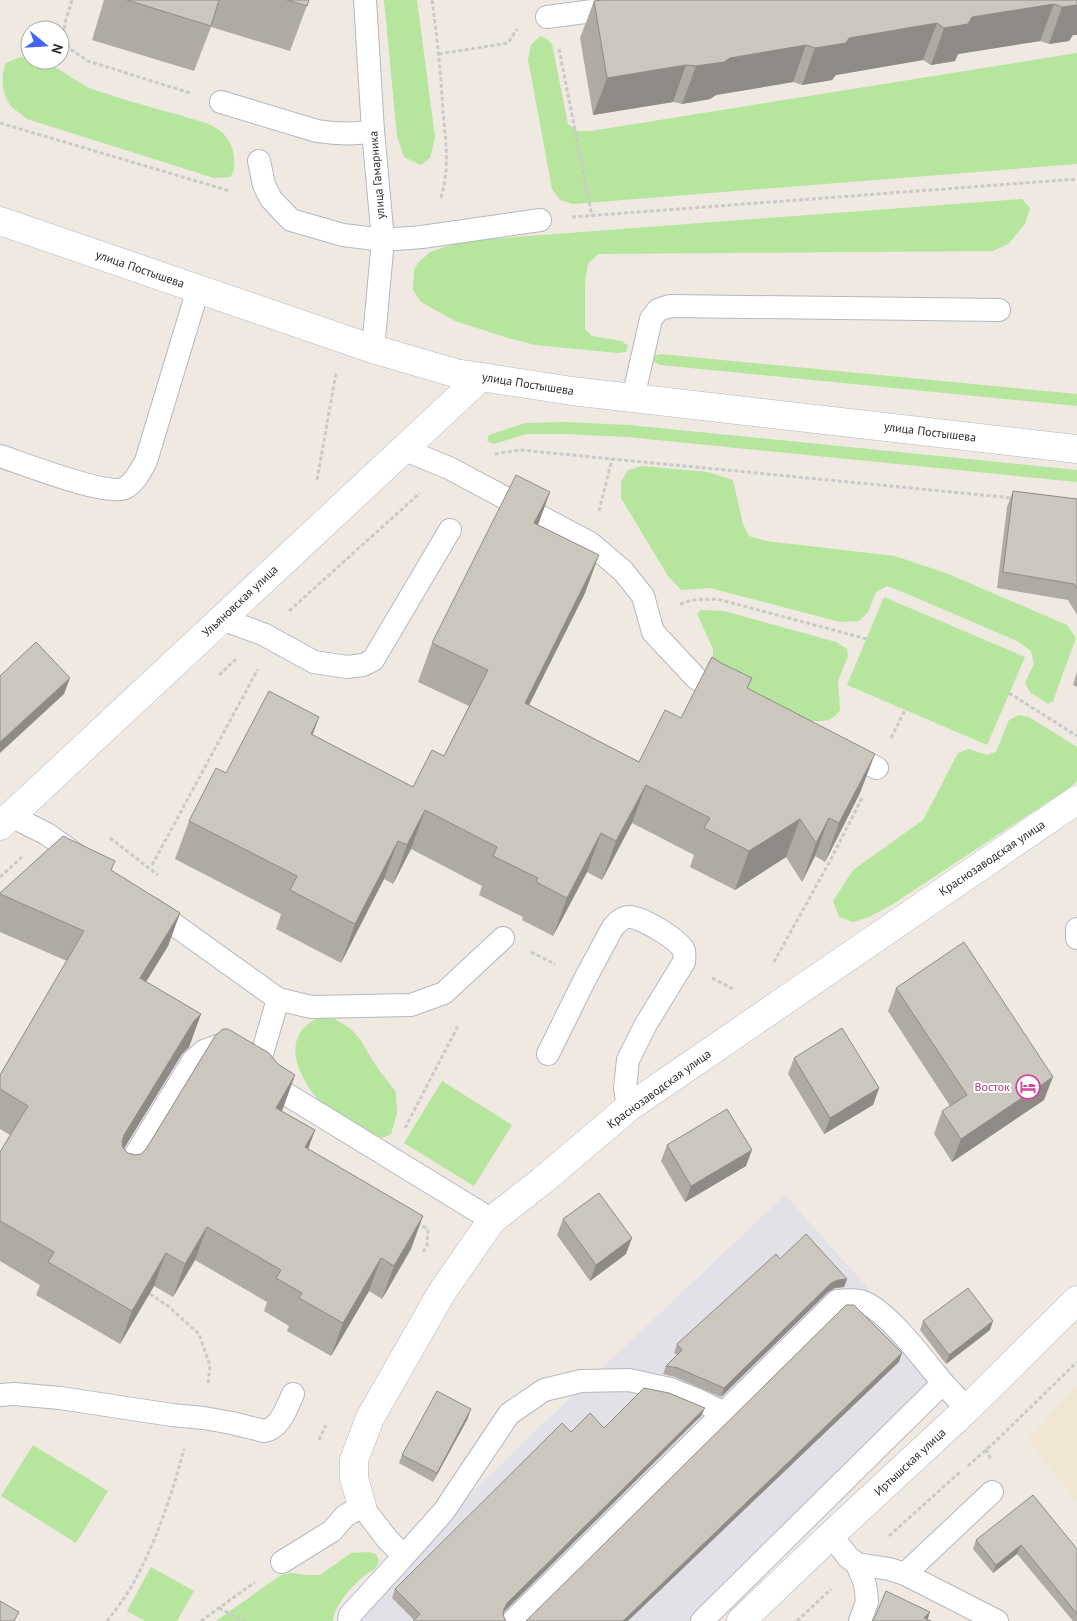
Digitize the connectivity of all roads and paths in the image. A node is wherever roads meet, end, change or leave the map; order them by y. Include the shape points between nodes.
1 (72, 0) edge
2 (364, 0) edge
3 (432, 0) edge
4 (675, 0) edge
5 (547, 17) junction
6 (439, 54) junction
7 (221, 102) joint
8 (0, 123) edge
9 (373, 131) junction
10 (259, 161) dead end
11 (1077, 179) edge
12 (276, 205) junction
13 (592, 216) junction
14 (540, 220) joint
15 (0, 221) edge
16 (422, 236) junction
17 (384, 240) junction
18 (198, 289) junction
19 (999, 310) dead end
20 (342, 338) junction
21 (373, 349) junction
22 (481, 378) junction
23 (633, 398) junction
24 (403, 449) junction
25 (1077, 449) edge
26 (0, 456) edge
27 (612, 459) junction
28 (449, 468) junction
29 (316, 482) dead end
30 (1014, 498) edge
31 (601, 501) dead end
32 (450, 530) dead end
33 (648, 612) junction
34 (221, 619) junction
35 (269, 637) junction
36 (867, 639) dead end
37 (216, 677) dead end
38 (1009, 692) dead end
39 (748, 706) edge
40 (905, 710) dead end
41 (1077, 736) edge
42 (889, 742) dead end
43 (825, 743) edge
44 (877, 768) dead end
45 (1077, 800) edge
46 (5, 821) edge
47 (47, 834) junction
48 (152, 864) dead end
49 (96, 869) edge
50 (0, 877) edge
51 (136, 898) edge
52 (1077, 929) edge
53 (503, 938) joint
54 (1077, 938) edge
55 (684, 962) junction
56 (585, 979) junction
57 (736, 991) dead end
58 (278, 1000) junction
59 (262, 1054) junction
60 (548, 1054) dead end
61 (628, 1108) junction
62 (123, 1175) edge
63 (411, 1219) edge
64 (492, 1220) junction
65 (422, 1254) edge
66 (150, 1294) edge
67 (1077, 1300) edge
68 (1077, 1362) edge
69 (943, 1383) junction
70 (293, 1394) dead end
71 (0, 1395) edge
72 (967, 1409) junction
73 (724, 1413) junction
74 (198, 1417) junction
75 (327, 1424) dead end
76 (319, 1440) dead end
77 (992, 1492) dead end
78 (362, 1506) junction
79 (831, 1535) junction
80 (404, 1556) junction
81 (282, 1562) joint
82 (857, 1564) junction
83 (905, 1574) junction
84 (219, 1608) junction
85 (107, 1621) edge
86 (201, 1621) edge
87 (244, 1621) edge
88 (349, 1621) edge
89 (512, 1621) edge
90 (702, 1621) edge
91 (741, 1621) edge
92 (797, 1621) edge
93 (860, 1621) edge
94 (998, 1621) edge

1 - 7 path via 64,33 69,48 88,61
2 - 9 lane, улица Гамарника
3 - 6 path
4 - 5 lane
5 - 6 path via 518,26 508,43
5 - 13 path via 554,25
6 - 16 path via 447,157 444,190
7 - 9 lane via 332,134
8 - 12 path
9 - 17 lane, улица Гамарника
10 - 12 lane via 264,185
11 - 13 path
12 - 17 lane via 291,220 343,235
13 - 14 path
14 - 16 lane
15 - 18 street, улица Постышева
16 - 17 lane
17 - 21 lane, улица Гамарника
18 - 20 street, улица Постышева
18 - 26 lane via 146,461 125,489 91,486
19 - 23 lane via 670,306 658,310 651,320
20 - 21 street, улица Постышева
20 - 29 path
21 - 22 street, улица Постышева
22 - 23 street, улица Постышева
22 - 24 street, Ульяновская улица
23 - 25 street, улица Постышева
24 - 28 lane
24 - 34 street, Ульяновская улица
27 - 28 path via 520,450 485,456
27 - 30 path
27 - 31 path
28 - 33 lane via 590,543 623,571 643,596
28 - 35 path
32 - 35 lane via 372,660 347,667 314,662
33 - 36 path via 692,600 717,599
33 - 39 lane via 653,632 696,678 713,690
34 - 35 lane
34 - 46 street, Ульяновская улица
35 - 37 path
35 - 48 path
38 - 41 path
40 - 42 path
43 - 44 lane
45 - 61 street, Краснозаводская улица
46 - 47 lane
47 - 49 lane
47 - 50 path
51 - 58 lane
52 - 54 lane
53 - 56 path
53 - 58 lane via 444,993 411,1005 311,1007
55 - 56 lane via 684,951 678,942 630,916 613,927
55 - 57 path
55 - 61 lane via 628,1060 625,1088
56 - 60 lane
58 - 59 lane
59 - 62 lane via 220,1045 204,1051 193,1061
59 - 64 lane via 261,1069 273,1086
61 - 64 street, Краснозаводская улица
63 - 65 path via 428,1229 427,1245
64 - 78 street, Краснозаводская улица via 442,1292 370,1418 354,1460 354,1478
66 - 74 path via 199,1334 210,1365
67 - 72 street, Иртышская улица
68 - 82 path via 998,1439
69 - 72 lane
69 - 73 lane via 889,1320 867,1303 842,1300 837,1301
69 - 90 lane
70 - 74 lane via 277,1424 269,1430
71 - 74 lane via 60,1398
72 - 79 street, Иртышская улица
73 - 80 lane via 670,1389 629,1380 581,1382 544,1390 509,1414 444,1511
73 - 89 lane
74 - 85 path via 152,1548 129,1591
75 - 76 path
77 - 83 lane
78 - 80 lane
78 - 81 lane via 345,1516 332,1531
79 - 82 lane
79 - 91 street, Иртышская улица
80 - 88 lane via 350,1615
81 - 84 path
82 - 83 lane
82 - 92 path
82 - 93 lane via 867,1602
83 - 94 lane
84 - 86 path
84 - 87 path

